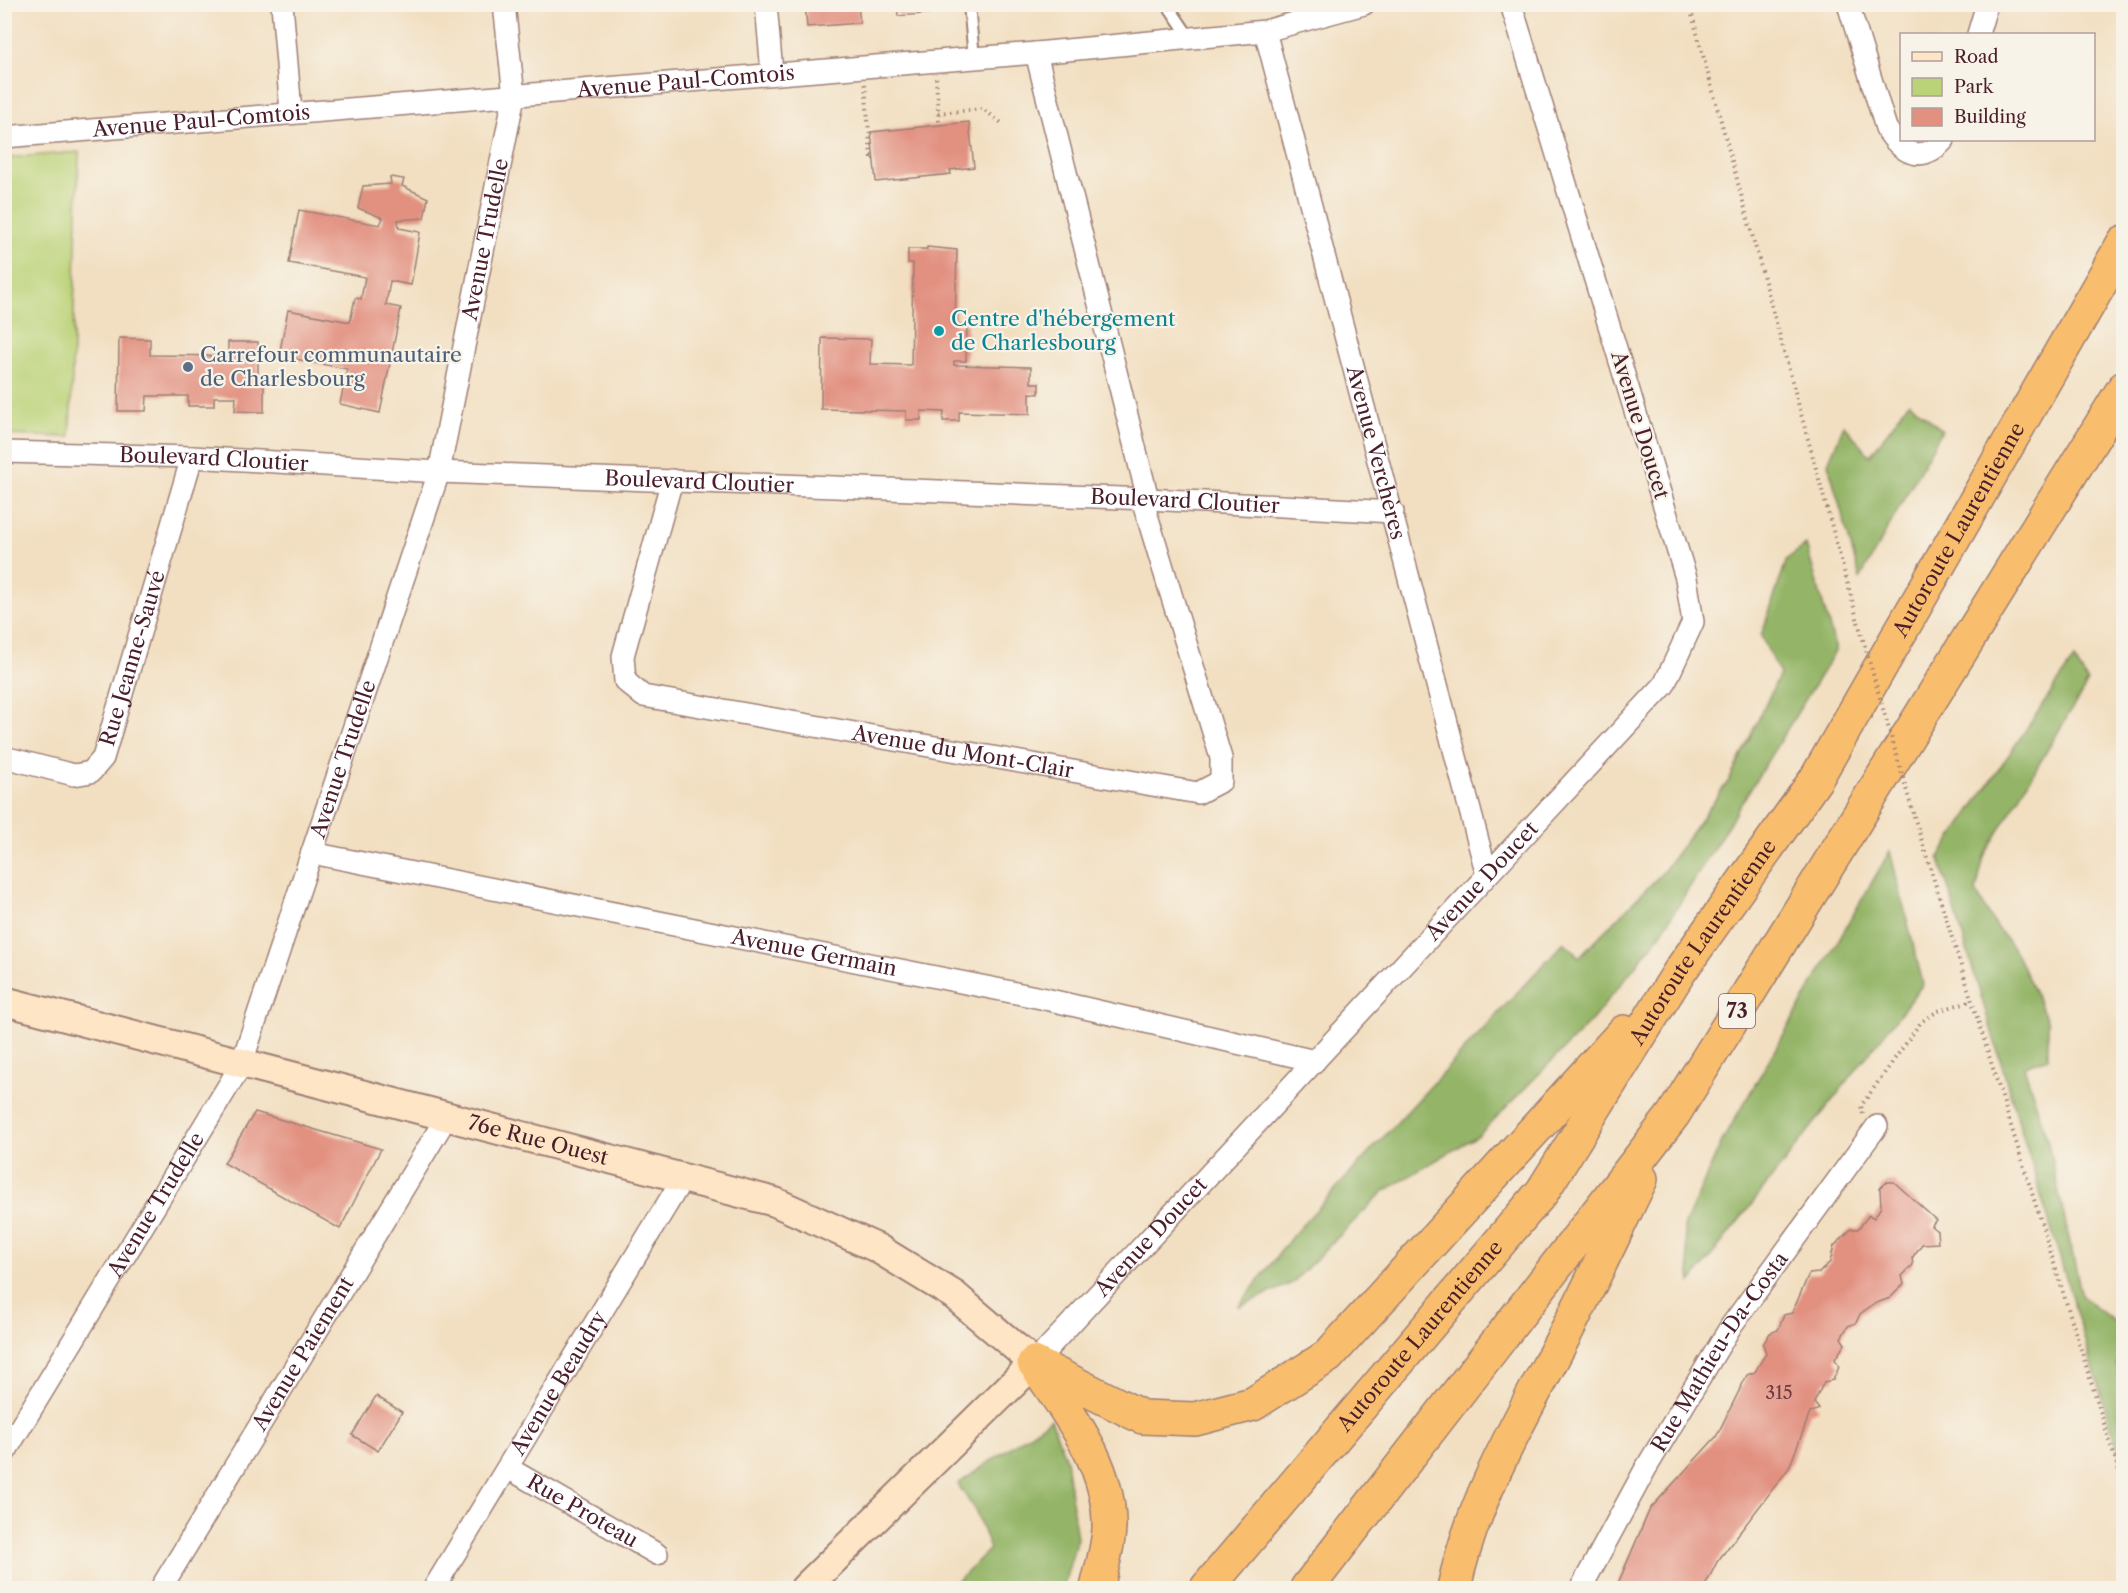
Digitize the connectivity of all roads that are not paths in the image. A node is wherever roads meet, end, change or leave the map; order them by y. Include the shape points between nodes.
1 (282, 4) edge
2 (504, 4) edge
3 (766, 4) edge
4 (969, 4) edge
5 (1167, 4) edge
6 (1364, 4) edge
7 (1511, 4) edge
8 (1848, 4) edge
9 (1987, 4) edge
10 (1265, 31) junction
11 (1978, 33) edge
12 (1190, 38) junction
13 (1036, 53) junction
14 (974, 58) junction
15 (772, 73) junction
16 (514, 96) junction
17 (291, 112) junction
18 (4, 137) edge
19 (1943, 141) edge
20 (2124, 242) edge
21 (2124, 387) edge
22 (4, 452) edge
23 (192, 457) junction
24 (439, 472) junction
25 (672, 480) junction
26 (1145, 499) junction
27 (1393, 512) junction
28 (4, 757) edge
29 (312, 853) junction
30 (1486, 876) junction
31 (1680, 971) junction
32 (6, 1004) edge
33 (1314, 1061) junction
34 (241, 1065) junction
35 (1673, 1115) junction
36 (446, 1118) junction
37 (1877, 1126) road end
38 (683, 1178) junction
39 (1034, 1363) junction
40 (4, 1454) edge
41 (508, 1468) junction
42 (657, 1554) dead end
43 (161, 1588) edge
44 (434, 1588) edge
45 (805, 1588) edge
46 (1097, 1588) edge
47 (1206, 1588) edge
48 (1307, 1588) edge
49 (1454, 1588) edge
50 (1581, 1588) edge

1 - 17 street
2 - 16 street, Avenue Trudelle
3 - 15 street
4 - 14 lane
5 - 12 lane
6 - 10 street, Avenue Paul-Comtois
7 - 30 street, Avenue Doucet via 1686,578 1693,622 1664,685
8 - 19 street via 1886,128 1896,144 1909,154 1924,153
9 - 11 street
10 - 12 street, Avenue Paul-Comtois
10 - 27 street, Avenue Verchères
12 - 13 street, Avenue Paul-Comtois
13 - 14 street, Avenue Paul-Comtois
13 - 26 street, Avenue du Mont-Clair
14 - 15 street, Avenue Paul-Comtois
15 - 16 street, Avenue Paul-Comtois
16 - 17 street, Avenue Paul-Comtois
16 - 24 street, Avenue Trudelle
17 - 18 street, Avenue Paul-Comtois
20 - 31 highway, Autoroute Laurentienne via 1816,779
21 - 35 highway, 73
22 - 23 street, Boulevard Cloutier
23 - 24 street, Boulevard Cloutier
23 - 28 street, Rue Jeanne-Sauvé via 103,758 91,772 74,775
24 - 25 street, Boulevard Cloutier
24 - 29 street, Avenue Trudelle
25 - 26 street, Boulevard Cloutier
25 - 26 street, Avenue du Mont-Clair via 623,656 625,681 643,696 1198,793 1221,781 1221,758
26 - 27 street, Boulevard Cloutier
27 - 30 street, Avenue Verchères
29 - 33 street, Avenue Germain via 1041,998
29 - 34 street, Avenue Trudelle
30 - 33 street, Avenue Doucet
31 - 39 highway via 1328,1356 1253,1404 1196,1419 1143,1417
31 - 47 highway, Autoroute Laurentienne via 1542,1192
32 - 34 street, 76e Rue Ouest
33 - 39 street, Avenue Doucet
34 - 36 street, 76e Rue Ouest
34 - 40 street, Avenue Trudelle
35 - 48 highway, 73
35 - 49 highway via 1498,1459 1461,1553
36 - 38 street, 76e Rue Ouest
36 - 43 street, Avenue Paiement
37 - 50 street, Rue Mathieu-Da-Costa via 1731,1326 1646,1468
38 - 39 street, 76e Rue Ouest via 775,1202 877,1248 954,1295
38 - 41 street, Avenue Beaudry
39 - 45 street, Avenue Doucet
39 - 46 highway via 1081,1431 1102,1477 1109,1529
41 - 42 street, Rue Proteau
41 - 44 street, Avenue Beaudry

